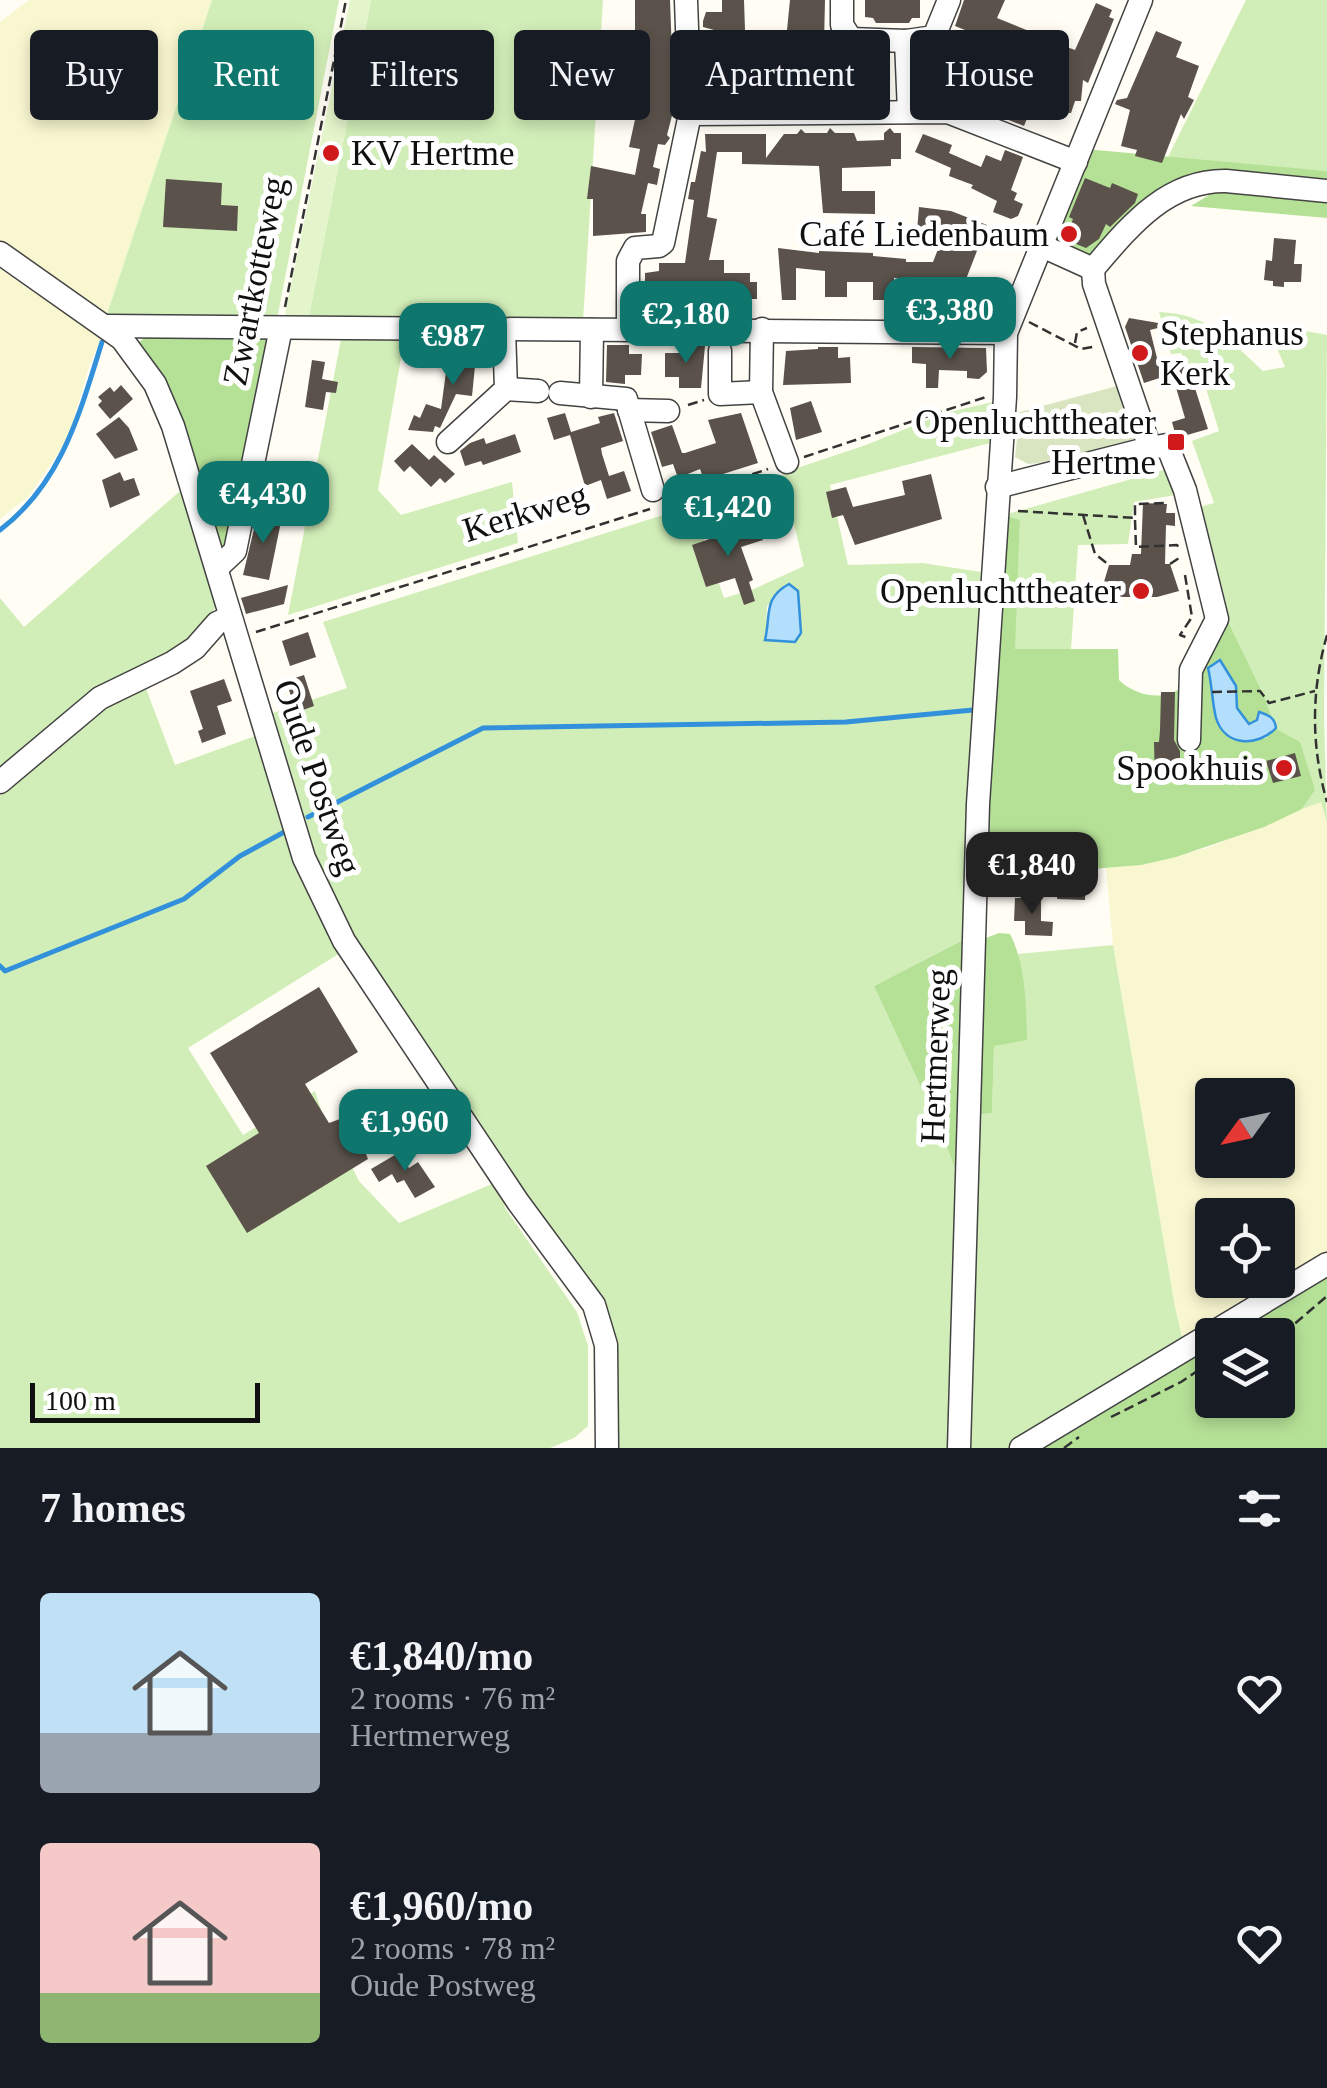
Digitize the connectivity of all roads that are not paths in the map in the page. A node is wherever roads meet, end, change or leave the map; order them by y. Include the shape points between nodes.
1 (686, 0) edge
2 (842, 0) edge
3 (949, 0) edge
4 (1141, 0) edge
5 (687, 30) edge
6 (906, 41) junction
7 (890, 112) edge
8 (909, 112) junction
9 (689, 120) edge
10 (1076, 162) junction
11 (1327, 190) edge
12 (1040, 245) junction
13 (0, 253) edge
14 (1093, 269) junction
15 (107, 326) junction
16 (280, 328) junction
17 (762, 329) junction
18 (504, 330) junction
19 (592, 330) junction
20 (628, 330) junction
21 (1006, 333) junction
22 (720, 352) dead end
23 (506, 389) junction
24 (761, 392) junction
25 (591, 397) junction
26 (629, 410) junction
27 (668, 412) road end
28 (448, 442) dead end
29 (1150, 448) junction
30 (787, 462) road end
31 (653, 490) dead end
32 (996, 498) junction
33 (216, 568) junction
34 (233, 628) junction
35 (1189, 740) dead end
36 (0, 782) edge
37 (1327, 1264) edge
38 (607, 1448) edge
39 (960, 1448) edge
40 (1021, 1448) edge

1 - 5 street
2 - 6 street via 842,25 851,39
3 - 6 street via 934,37
4 - 10 street, Hertmerweg
6 - 8 street
7 - 8 street
8 - 10 street via 948,112
9 - 20 street via 663,242 634,248 628,261
10 - 12 street, Hertmerweg
11 - 14 street via 1211,181 1181,189 1131,224
12 - 14 street
12 - 21 street, Hertmerweg
13 - 15 street, Oude Postweg
14 - 29 street
15 - 16 street
15 - 33 street, Oude Postweg via 155,384
16 - 18 street
16 - 33 street, Zwartkotteweg via 235,550
17 - 20 street
17 - 21 street
17 - 24 street
18 - 19 street
18 - 23 street
19 - 20 street
19 - 25 street
21 - 32 street, Hertmerweg
22 - 24 street via 720,394
23 - 25 street
23 - 28 street
24 - 30 street
25 - 26 street via 626,399
26 - 27 street
26 - 31 street
29 - 32 street
29 - 35 street via 1167,445 1218,619 1191,670
32 - 39 street, Hertmerweg via 978,804
33 - 34 street, Oude Postweg
34 - 36 street via 217,622 172,663 100,698
34 - 38 street, Oude Postweg via 304,858 344,941 594,1305 606,1345
37 - 40 street

